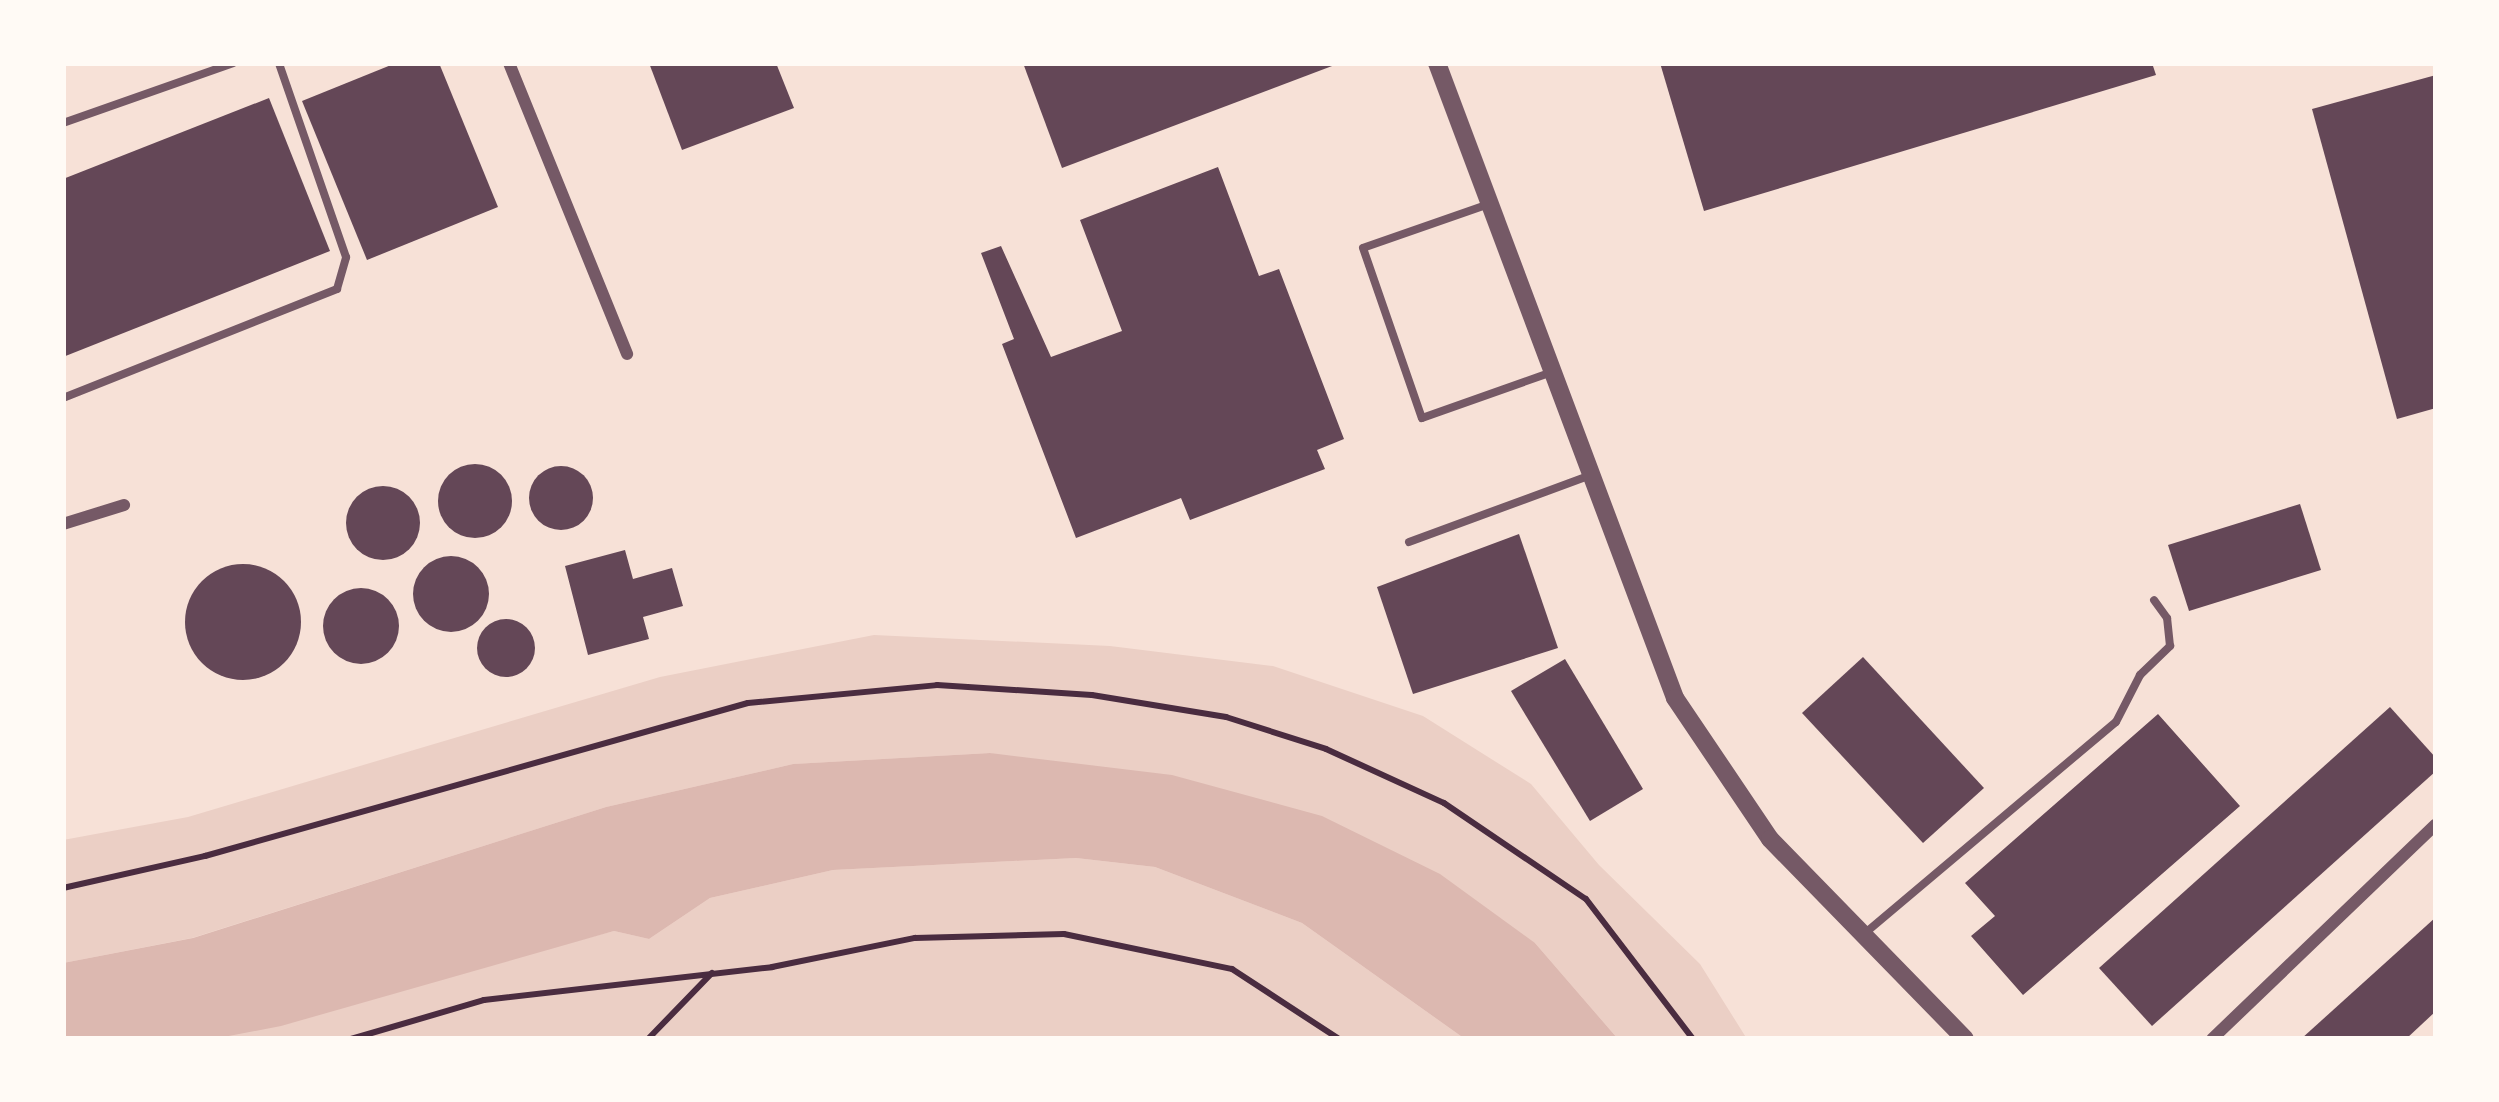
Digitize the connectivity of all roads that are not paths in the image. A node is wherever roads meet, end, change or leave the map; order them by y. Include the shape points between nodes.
1 (233, 63) edge
2 (279, 63) edge
3 (509, 63) edge
4 (1437, 63) edge
5 (63, 123) edge
6 (1489, 204) junction
7 (626, 354) dead end
8 (1549, 373) junction
9 (63, 398) edge
10 (1588, 476) junction
11 (124, 505) dead end
12 (63, 524) edge
13 (1409, 542) dead end
14 (2154, 600) dead end
15 (2436, 824) edge
16 (1863, 935) junction
17 (1965, 1039) edge
18 (2212, 1039) edge

1 - 5 lane
2 - 9 lane via 346,257 337,289
3 - 7 street
4 - 6 street
6 - 8 street
6 - 8 lane via 1363,248 1423,418
8 - 10 street
10 - 13 lane
10 - 16 street via 1675,698 1770,839
11 - 12 street
14 - 16 lane via 2170,646 2140,676 2116,722
15 - 18 street
16 - 17 street

